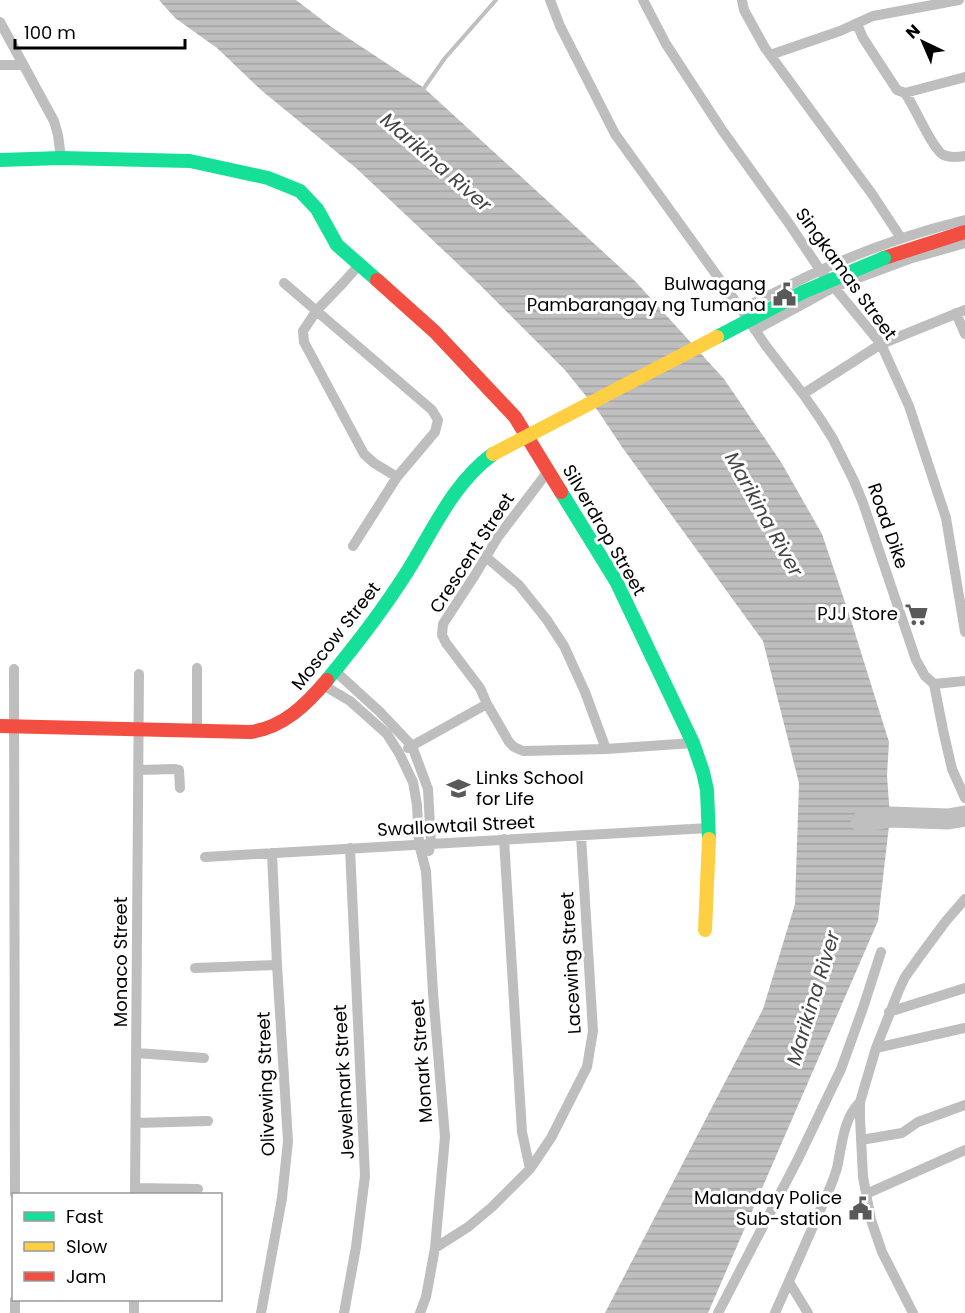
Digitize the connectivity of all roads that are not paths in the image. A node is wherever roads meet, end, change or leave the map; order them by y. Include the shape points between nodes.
1 (549, 0) edge
2 (643, 0) edge
3 (742, 0) edge
4 (959, 0) edge
5 (0, 22) edge
6 (857, 24) junction
7 (770, 55) junction
8 (0, 65) edge
9 (23, 65) junction
10 (965, 77) edge
11 (905, 93) junction
12 (965, 156) edge
13 (61, 158) junction
14 (0, 160) edge
15 (965, 220) edge
16 (965, 232) edge
17 (901, 238) junction
18 (965, 243) edge
19 (358, 265) junction
20 (820, 270) junction
21 (284, 283) dead end
22 (834, 287) junction
23 (741, 309) junction
24 (317, 310) junction
25 (960, 312) edge
26 (755, 330) junction
27 (965, 334) edge
28 (880, 344) junction
29 (803, 394) junction
30 (549, 470) junction
31 (398, 477) junction
32 (353, 546) dead end
33 (486, 557) junction
34 (965, 632) edge
35 (197, 668) dead end
36 (14, 669) dead end
37 (335, 671) junction
38 (140, 674) dead end
39 (965, 681) edge
40 (934, 684) junction
41 (323, 685) junction
42 (487, 705) junction
43 (0, 726) edge
44 (14, 726) junction
45 (139, 729) junction
46 (197, 732) junction
47 (693, 743) junction
48 (412, 746) junction
49 (606, 750) junction
50 (399, 753) junction
51 (139, 770) junction
52 (180, 788) dead end
53 (428, 789) junction
54 (415, 791) junction
55 (964, 792) edge
56 (709, 828) junction
57 (581, 836) junction
58 (504, 839) junction
59 (425, 844) junction
60 (350, 848) junction
61 (272, 853) junction
62 (205, 857) dead end
63 (965, 899) edge
64 (705, 930) dead end
65 (881, 952) dead end
66 (277, 965) junction
67 (195, 968) dead end
68 (965, 988) edge
69 (889, 1012) junction
70 (965, 1028) edge
71 (876, 1048) junction
72 (137, 1053) junction
73 (204, 1058) dead end
74 (860, 1102) junction
75 (965, 1105) edge
76 (208, 1121) dead end
77 (136, 1123) junction
78 (861, 1140) junction
79 (965, 1149) edge
80 (530, 1169) junction
81 (198, 1189) dead end
82 (135, 1191) edge
83 (15, 1193) edge
84 (866, 1194) junction
85 (435, 1248) junction
86 (789, 1282) junction
87 (261, 1313) edge
88 (344, 1313) edge
89 (420, 1313) edge
90 (718, 1313) edge
91 (775, 1313) edge
92 (808, 1313) edge
93 (914, 1313) edge

1 - 23 street, Road Dike via 615,134
2 - 20 street, Singkamas Street via 696,92
3 - 7 street
4 - 6 street via 873,16
5 - 9 street
6 - 7 street
6 - 11 street via 897,90
7 - 17 street
8 - 9 street
9 - 13 street via 54,121
10 - 11 street
11 - 12 street via 943,155
13 - 14 street, Silverdrop Street
13 - 19 street, Silverdrop Street via 190,161 268,178 300,191 317,209 337,245
15 - 17 street
16 - 37 street, Moscow Street, bridge via 908,249 803,292 493,454 458,488 392,596
17 - 20 street
18 - 22 street
19 - 24 street
19 - 30 street, Silverdrop Street via 435,332 500,400
20 - 22 street, Singkamas Street
20 - 23 street
21 - 24 street
22 - 26 street
22 - 28 street, Singkamas Street
23 - 26 street, Road Dike
24 - 31 street via 303,332 304,342 364,454
24 - 31 street via 432,410 438,420 435,432
25 - 27 street
25 - 28 street
26 - 29 street, Road Dike
28 - 29 street
28 - 34 street, Singkamas Street via 909,406 946,518
29 - 40 street, Road Dike via 833,439 854,481 916,660
30 - 33 street, Crescent Street
30 - 47 street, Silverdrop Street via 616,581
31 - 32 street
33 - 42 street, Crescent Street via 443,624 442,635 480,688
33 - 49 street via 519,585 564,646
35 - 46 street
36 - 44 street
37 - 41 street, Moscow Street
37 - 48 street, Monark Street
38 - 45 street, Monaco Street
39 - 40 street
40 - 55 street, Road Dike via 952,769
41 - 46 street, Moscow Street via 294,715 265,730
41 - 50 street, Monark Street via 357,707 387,734
42 - 48 street
42 - 49 street, Crescent Street via 509,742 523,751
43 - 44 street, Moscow Street
44 - 45 street, Moscow Street
44 - 83 street
45 - 46 street, Moscow Street
45 - 51 street, Monaco Street
47 - 49 street, Crescent Street
47 - 56 street, Silverdrop Street via 705,781
48 - 50 street
48 - 53 street, Monark Street
50 - 54 street, Monark Street
51 - 52 street via 179,770
51 - 72 street, Monaco Street
53 - 54 street
53 - 59 street, Monark Street
54 - 59 street, Monark Street
56 - 57 street, Swallowtail Street
56 - 64 street, Silverdrop Street
57 - 58 street, Swallowtail Street
57 - 80 street, Lacewing Street via 594,1031 586,1067 551,1138
58 - 59 street, Swallowtail Street
58 - 80 street via 522,1132
59 - 60 street, Swallowtail Street
59 - 85 street, Monark Street via 445,1137
60 - 61 street, Swallowtail Street
60 - 88 street, Jewelmark Street via 365,1176
61 - 62 street, Swallowtail Street
61 - 66 street, Olivewing Street
63 - 69 street via 905,977
65 - 90 street via 841,1069
66 - 67 street
66 - 87 street, Olivewing Street via 288,1142
68 - 69 street
69 - 71 street
70 - 71 street
71 - 74 street
72 - 73 street
72 - 77 street, Monaco Street
74 - 78 street
74 - 86 street via 847,1122 836,1171
75 - 78 street via 918,1122 902,1133
76 - 77 street
77 - 82 street, Monaco Street
78 - 84 street
79 - 84 street
80 - 85 street, Lacewing Street via 484,1214
81 - 82 street
84 - 93 street via 878,1242
85 - 89 street
86 - 91 street
86 - 92 street

